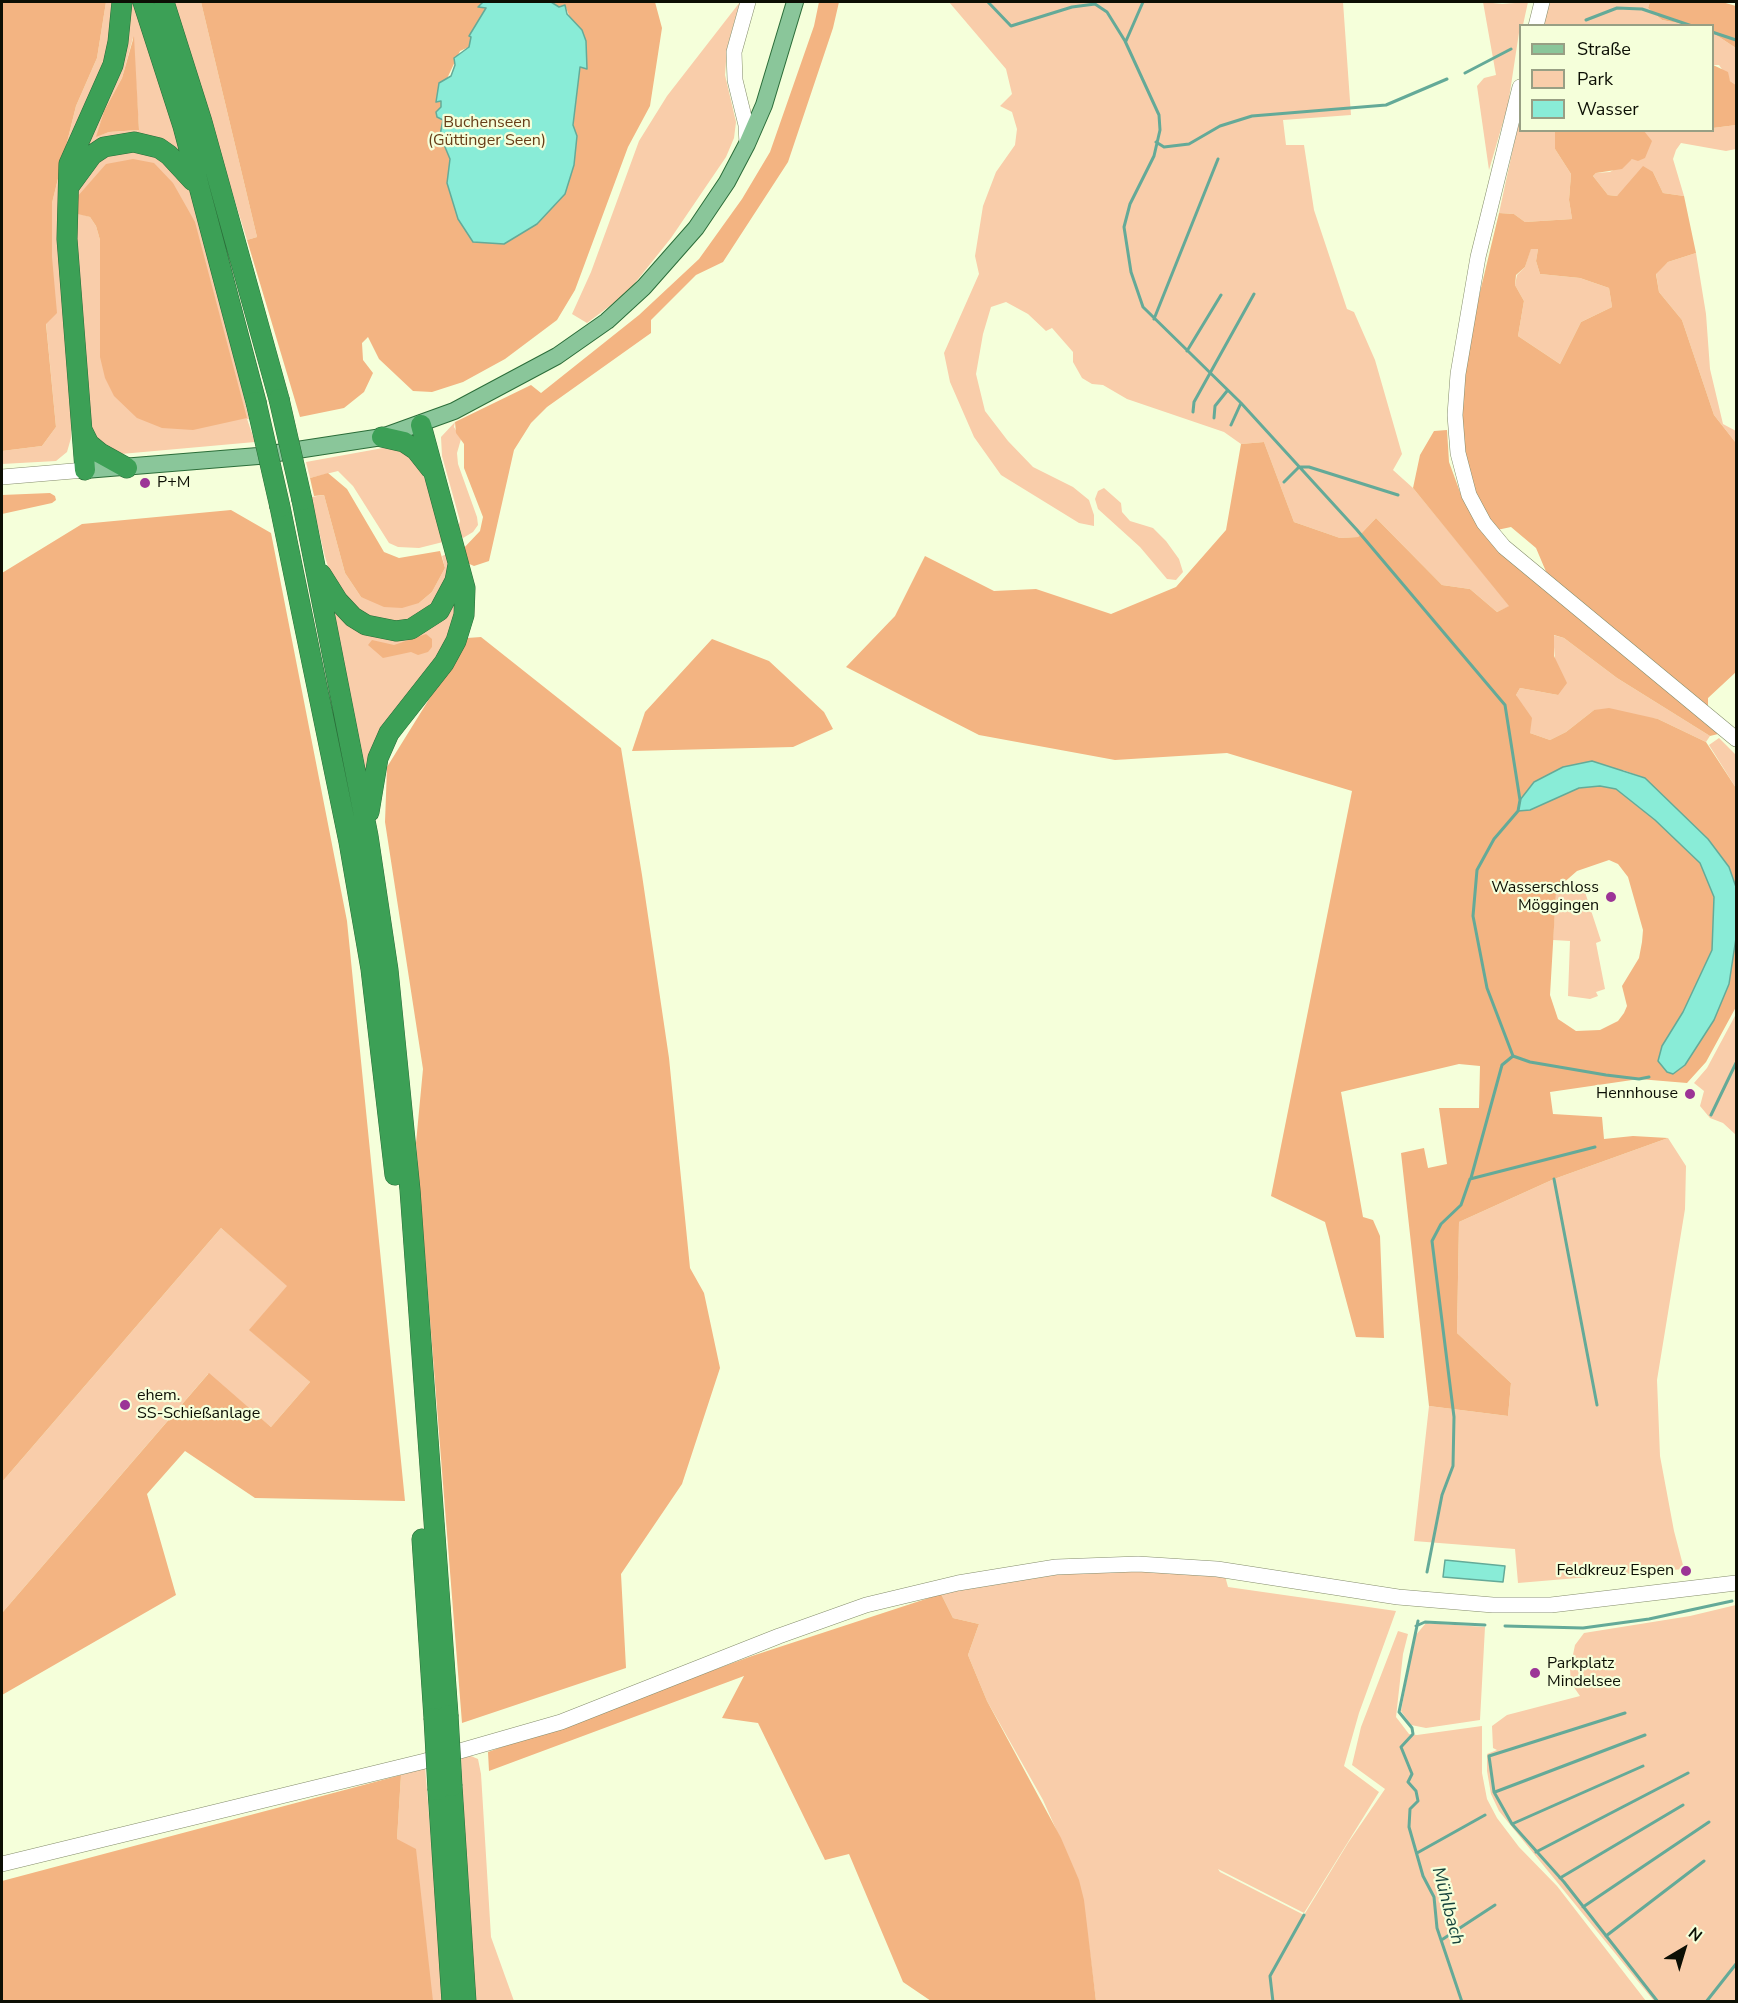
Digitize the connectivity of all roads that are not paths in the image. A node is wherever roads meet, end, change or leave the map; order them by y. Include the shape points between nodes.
1 (122, 2) edge
2 (143, 2) edge
3 (164, 2) edge
4 (748, 2) edge
5 (795, 2) edge
6 (1542, 2) edge
7 (1536, 24) edge
8 (1519, 95) edge
9 (747, 144) junction
10 (198, 188) junction
11 (67, 200) junction
12 (421, 425) junction
13 (82, 430) junction
14 (382, 437) junction
15 (127, 468) junction
16 (85, 470) junction
17 (436, 476) junction
18 (2, 477) edge
19 (313, 558) junction
20 (459, 561) junction
21 (1737, 739) edge
22 (368, 836) junction
23 (1737, 1583) edge
24 (441, 1716) junction
25 (445, 1788) junction
26 (2, 1864) edge
27 (452, 2001) edge
28 (466, 2001) edge

1 - 11 highway via 113,64 72,155
2 - 10 highway via 183,126
3 - 19 highway, bridge via 202,122 279,399
4 - 9 street via 734,52
5 - 9 main road via 764,105
6 - 7 street
8 - 21 street via 1479,257 1458,375 1458,453 1469,495 1484,523 1504,547
9 - 12 main road via 696,228 644,287 607,321 534,370
10 - 11 highway via 169,155 159,148 134,142 104,147 92,155 73,178
10 - 24 highway, bridge via 280,507 371,969 397,1192
11 - 13 highway
12 - 14 main road
12 - 17 highway
13 - 15 highway via 89,444
13 - 16 highway
14 - 15 main road via 258,456
14 - 17 highway via 404,442 416,450
15 - 16 main road
16 - 18 street
17 - 20 highway
19 - 20 highway via 324,583 353,616 366,625 396,631 426,621 447,599
19 - 22 highway
20 - 22 highway via 465,588 462,628 444,663 389,733 378,758 370,794
22 - 24 highway via 388,970 410,1190
23 - 26 street via 1551,1605 1493,1605 1398,1597 1256,1574 1181,1567 1138,1564 1023,1572 866,1605 561,1722 460,1751
24 - 25 highway, bridge
25 - 27 highway
25 - 28 highway

